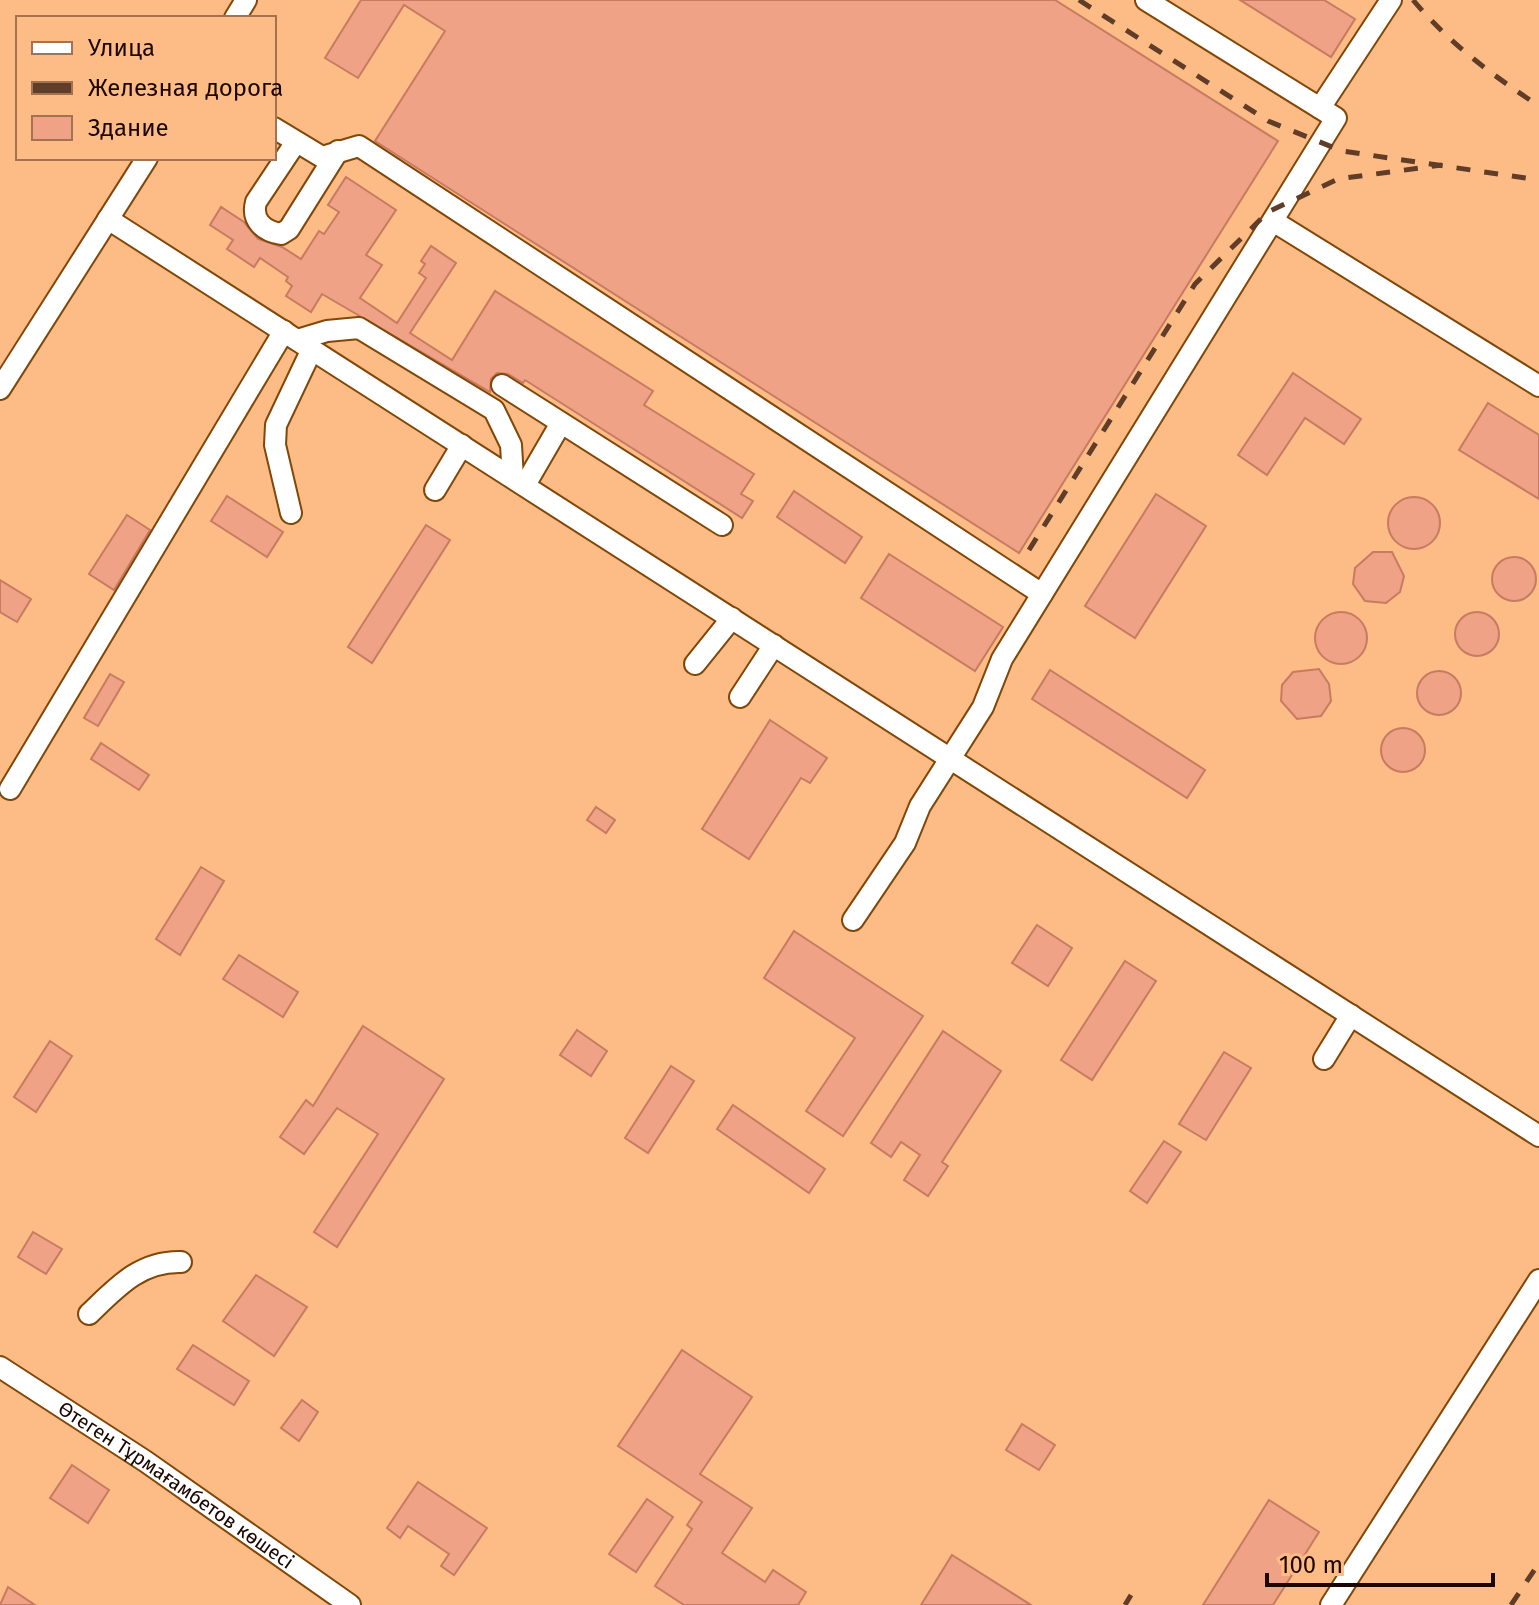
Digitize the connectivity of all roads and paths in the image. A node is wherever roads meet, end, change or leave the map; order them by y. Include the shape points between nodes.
1 (1146, 0) edge
2 (1391, 0) edge
3 (1320, 108) junction
4 (276, 129) edge
5 (296, 142) junction
6 (338, 151) junction
7 (146, 160) edge
8 (108, 219) junction
9 (1273, 221) junction
10 (297, 340) junction
11 (502, 385) dead end
12 (1539, 386) edge
13 (0, 389) edge
14 (561, 423) junction
15 (462, 445) junction
16 (519, 482) junction
17 (435, 490) dead end
18 (291, 513) dead end
19 (722, 525) dead end
20 (1042, 594) junction
21 (732, 618) junction
22 (774, 645) junction
23 (695, 664) dead end
24 (740, 697) dead end
25 (953, 760) junction
26 (10, 789) dead end
27 (853, 920) dead end
28 (1351, 1015) junction
29 (1324, 1059) dead end
30 (1539, 1136) edge
31 (181, 1262) dead end
32 (1539, 1280) edge
33 (89, 1314) dead end
34 (0, 1367) edge
35 (350, 1605) edge
36 (1331, 1605) edge

1 - 3 street
2 - 3 street
3 - 9 street via 1336,118
4 - 5 street
5 - 6 street via 322,157
5 - 6 street via 253,212 268,231 281,234 289,229
6 - 20 street via 359,146
7 - 8 street
8 - 10 street
8 - 13 street
9 - 12 street
9 - 20 street
10 - 15 street
10 - 16 street via 359,328 494,410 511,445
10 - 18 street via 275,445
10 - 26 street
11 - 14 street
14 - 16 street
14 - 19 street
15 - 16 street
15 - 17 street
16 - 21 street
20 - 25 street via 1002,659
21 - 22 street
21 - 23 street
22 - 24 street
22 - 25 street
25 - 27 street
25 - 28 street
28 - 29 street
28 - 30 street
31 - 33 street via 149,1265
32 - 36 street
34 - 35 street, Өтеген Тұрмағамбетов көшесі

